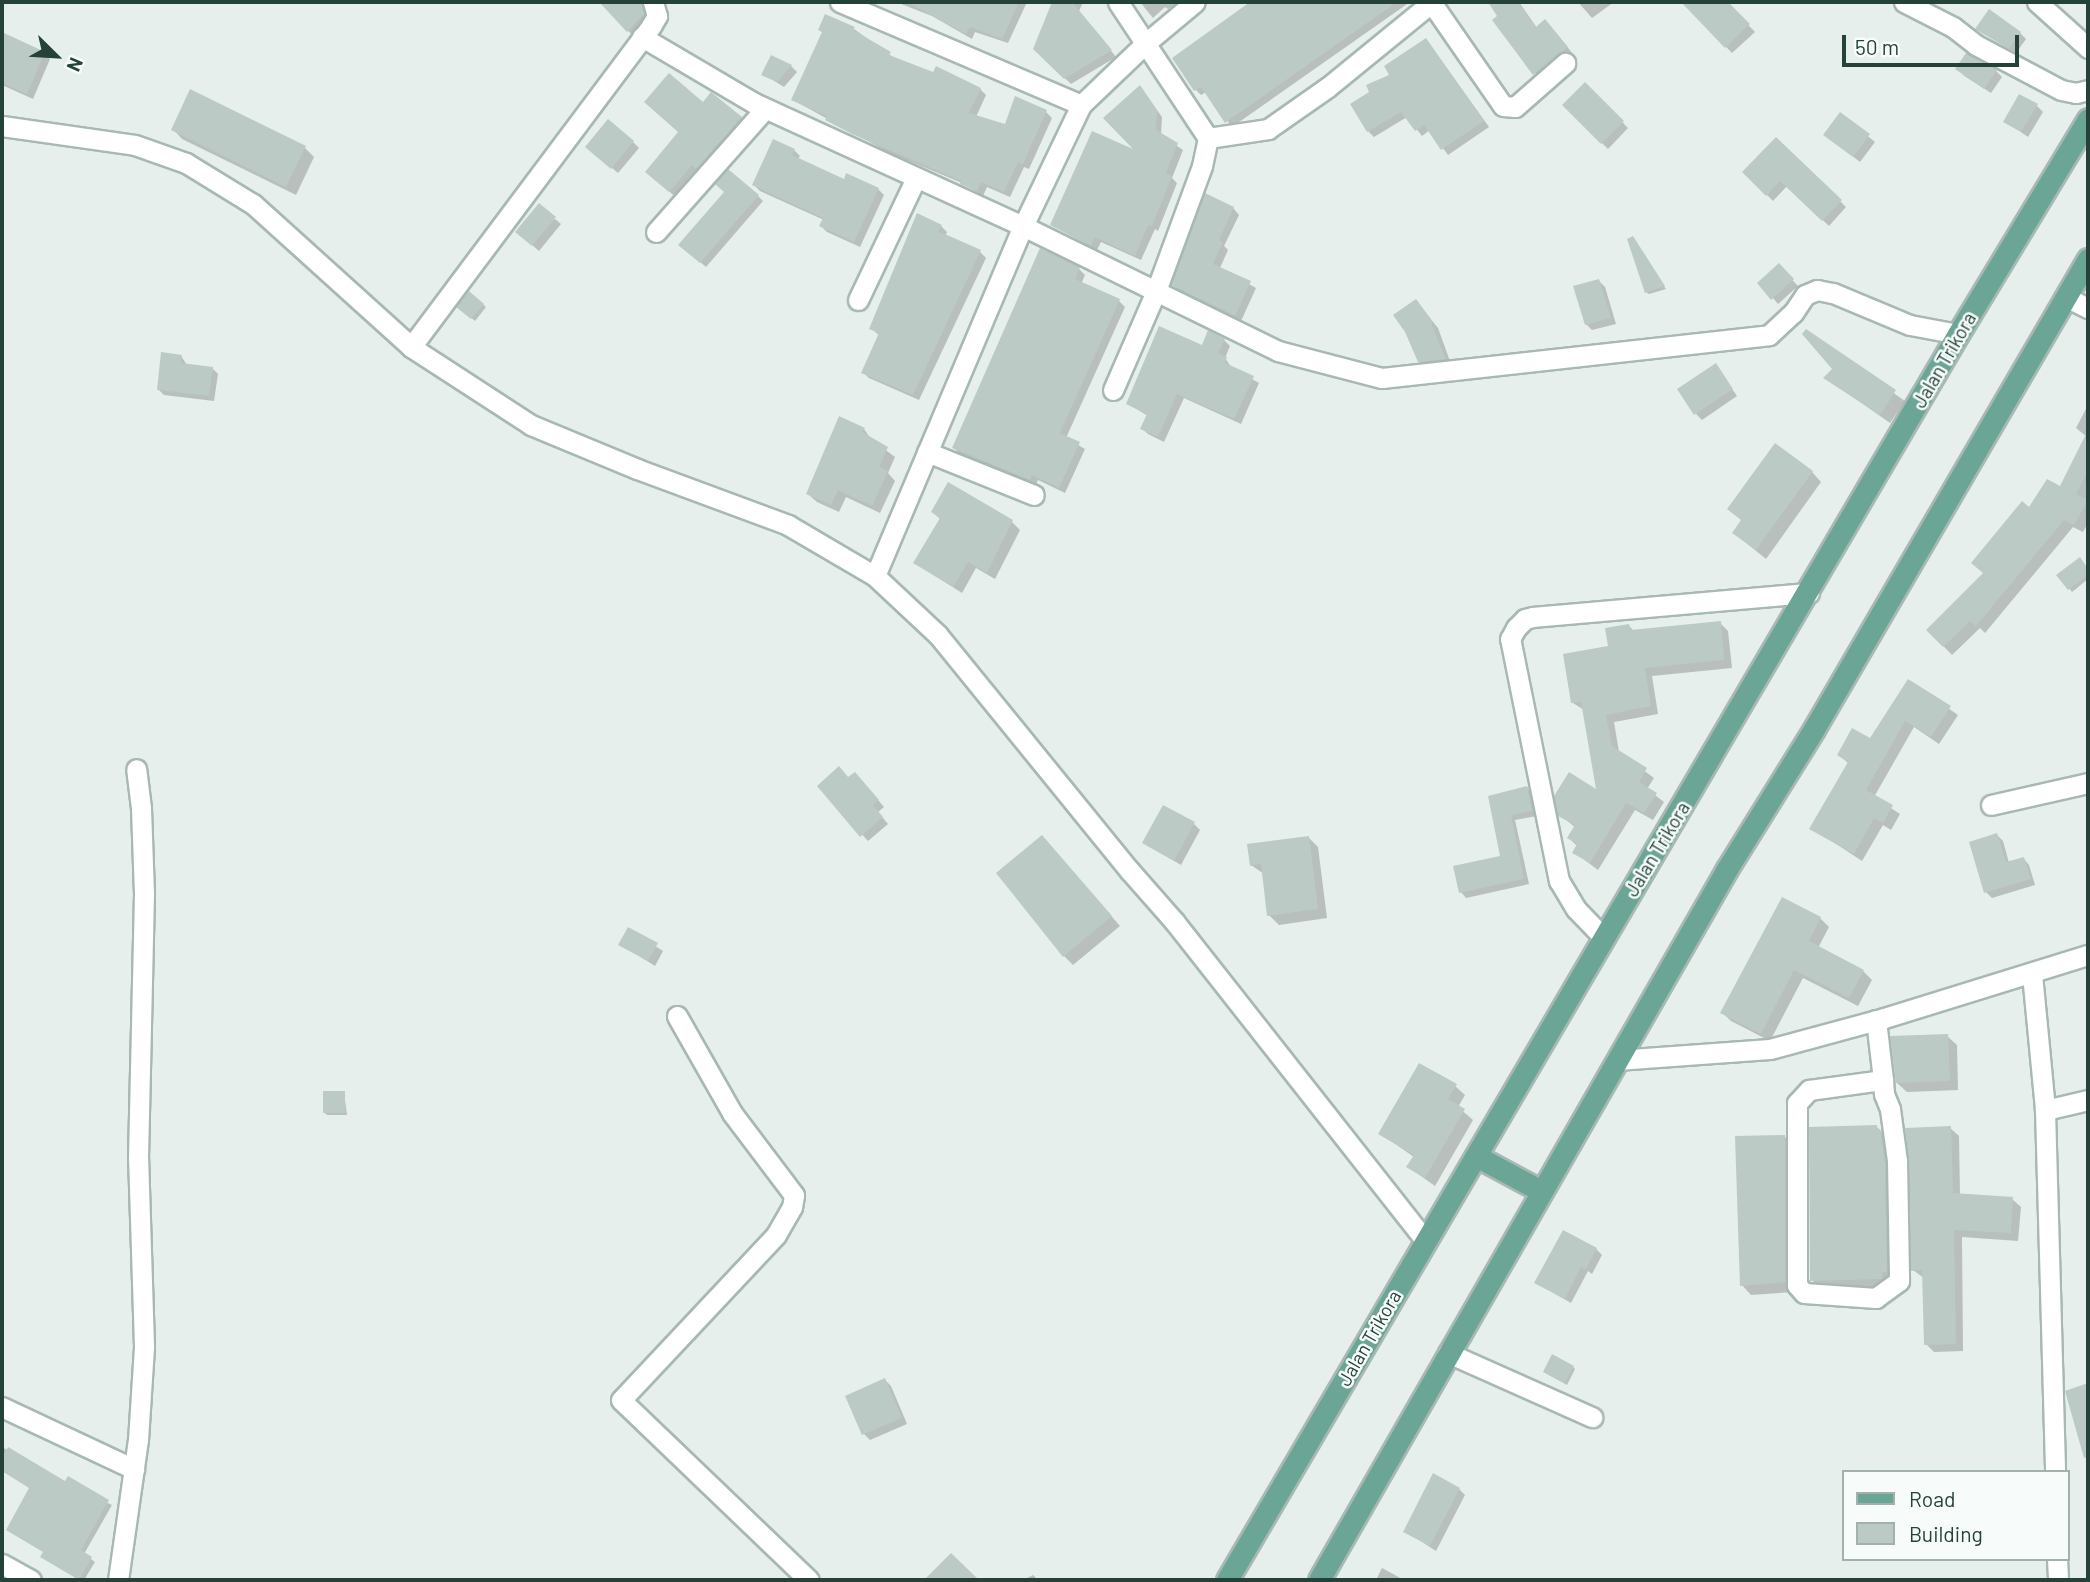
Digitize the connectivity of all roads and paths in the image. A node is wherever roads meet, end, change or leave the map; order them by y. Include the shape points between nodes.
1 (840, 2) edge
2 (1118, 2) edge
3 (1195, 2) edge
4 (1431, 2) edge
5 (1904, 2) edge
6 (2037, 2) edge
7 (656, 4) edge
8 (642, 37) junction
9 (1147, 42) junction
10 (2088, 48) edge
11 (1565, 63) dead end
12 (2088, 90) edge
13 (1081, 105) junction
14 (765, 109) junction
15 (2088, 119) edge
16 (2, 127) edge
17 (1208, 138) junction
18 (916, 177) junction
19 (1023, 226) junction
20 (656, 232) dead end
21 (2088, 259) edge
22 (1156, 291) junction
23 (2066, 297) junction
24 (858, 299) dead end
25 (2088, 308) edge
26 (1958, 334) junction
27 (411, 348) junction
28 (1114, 390) dead end
29 (927, 452) junction
30 (1034, 495) dead end
31 (875, 576) junction
32 (1809, 593) junction
33 (136, 769) dead end
34 (2088, 783) edge
35 (1991, 805) dead end
36 (1604, 938) junction
37 (2088, 955) edge
38 (2032, 974) junction
39 (677, 1016) dead end
40 (1876, 1020) junction
41 (1617, 1060) junction
42 (1882, 1080) junction
43 (2088, 1100) edge
44 (2045, 1110) junction
45 (1476, 1156) junction
46 (1541, 1191) junction
47 (1426, 1241) junction
48 (1448, 1353) junction
49 (2, 1407) edge
50 (1592, 1417) dead end
51 (134, 1469) junction
52 (2055, 1470) edge
53 (2057, 1561) edge
54 (2, 1563) edge
55 (31, 1580) edge
56 (118, 1580) edge
57 (809, 1580) edge
58 (1227, 1580) edge
59 (1319, 1580) edge
60 (2058, 1580) edge

1 - 13 street
2 - 9 street
3 - 9 street
4 - 11 street via 1503,106 1515,107
4 - 17 street via 1318,95 1268,129
5 - 12 street via 2060,90
6 - 10 street
7 - 8 street via 657,16
8 - 14 street
8 - 27 street
9 - 13 street
9 - 17 street
13 - 19 street
14 - 18 street
14 - 20 street
15 - 26 main road, Jalan Trikora
16 - 27 street via 135,145 186,163 253,204
17 - 22 street
18 - 19 street
18 - 24 street
19 - 22 street
19 - 29 street
21 - 23 main road
22 - 26 street via 1278,351 1382,377 1769,335 1805,295 1817,290 1910,325
22 - 28 street
23 - 25 street
23 - 41 main road
26 - 32 main road, Jalan Trikora
27 - 31 street via 531,425 788,524
29 - 30 street
29 - 31 street
31 - 47 street via 939,635 1174,921
32 - 36 main road, Jalan Trikora
32 - 36 street via 1534,617 1516,628 1510,639 1559,881 1576,909
33 - 51 street via 144,894 138,1158 144,1346
34 - 35 street
36 - 45 main road, Jalan Trikora
37 - 38 street
38 - 40 street
38 - 44 street
39 - 57 street via 732,1113 794,1195 792,1208 776,1235 621,1400
40 - 41 street via 1770,1049
40 - 42 street
41 - 46 main road
42 - 42 street via 1896,1161 1899,1281 1877,1298 1804,1293 1797,1285 1797,1103 1809,1090
43 - 44 street
44 - 52 street
45 - 46 main road
45 - 47 main road, Jalan Trikora
46 - 48 main road
47 - 58 main road, Jalan Trikora
48 - 50 street
48 - 59 main road
49 - 51 street
51 - 56 street
53 - 60 street
54 - 55 street

